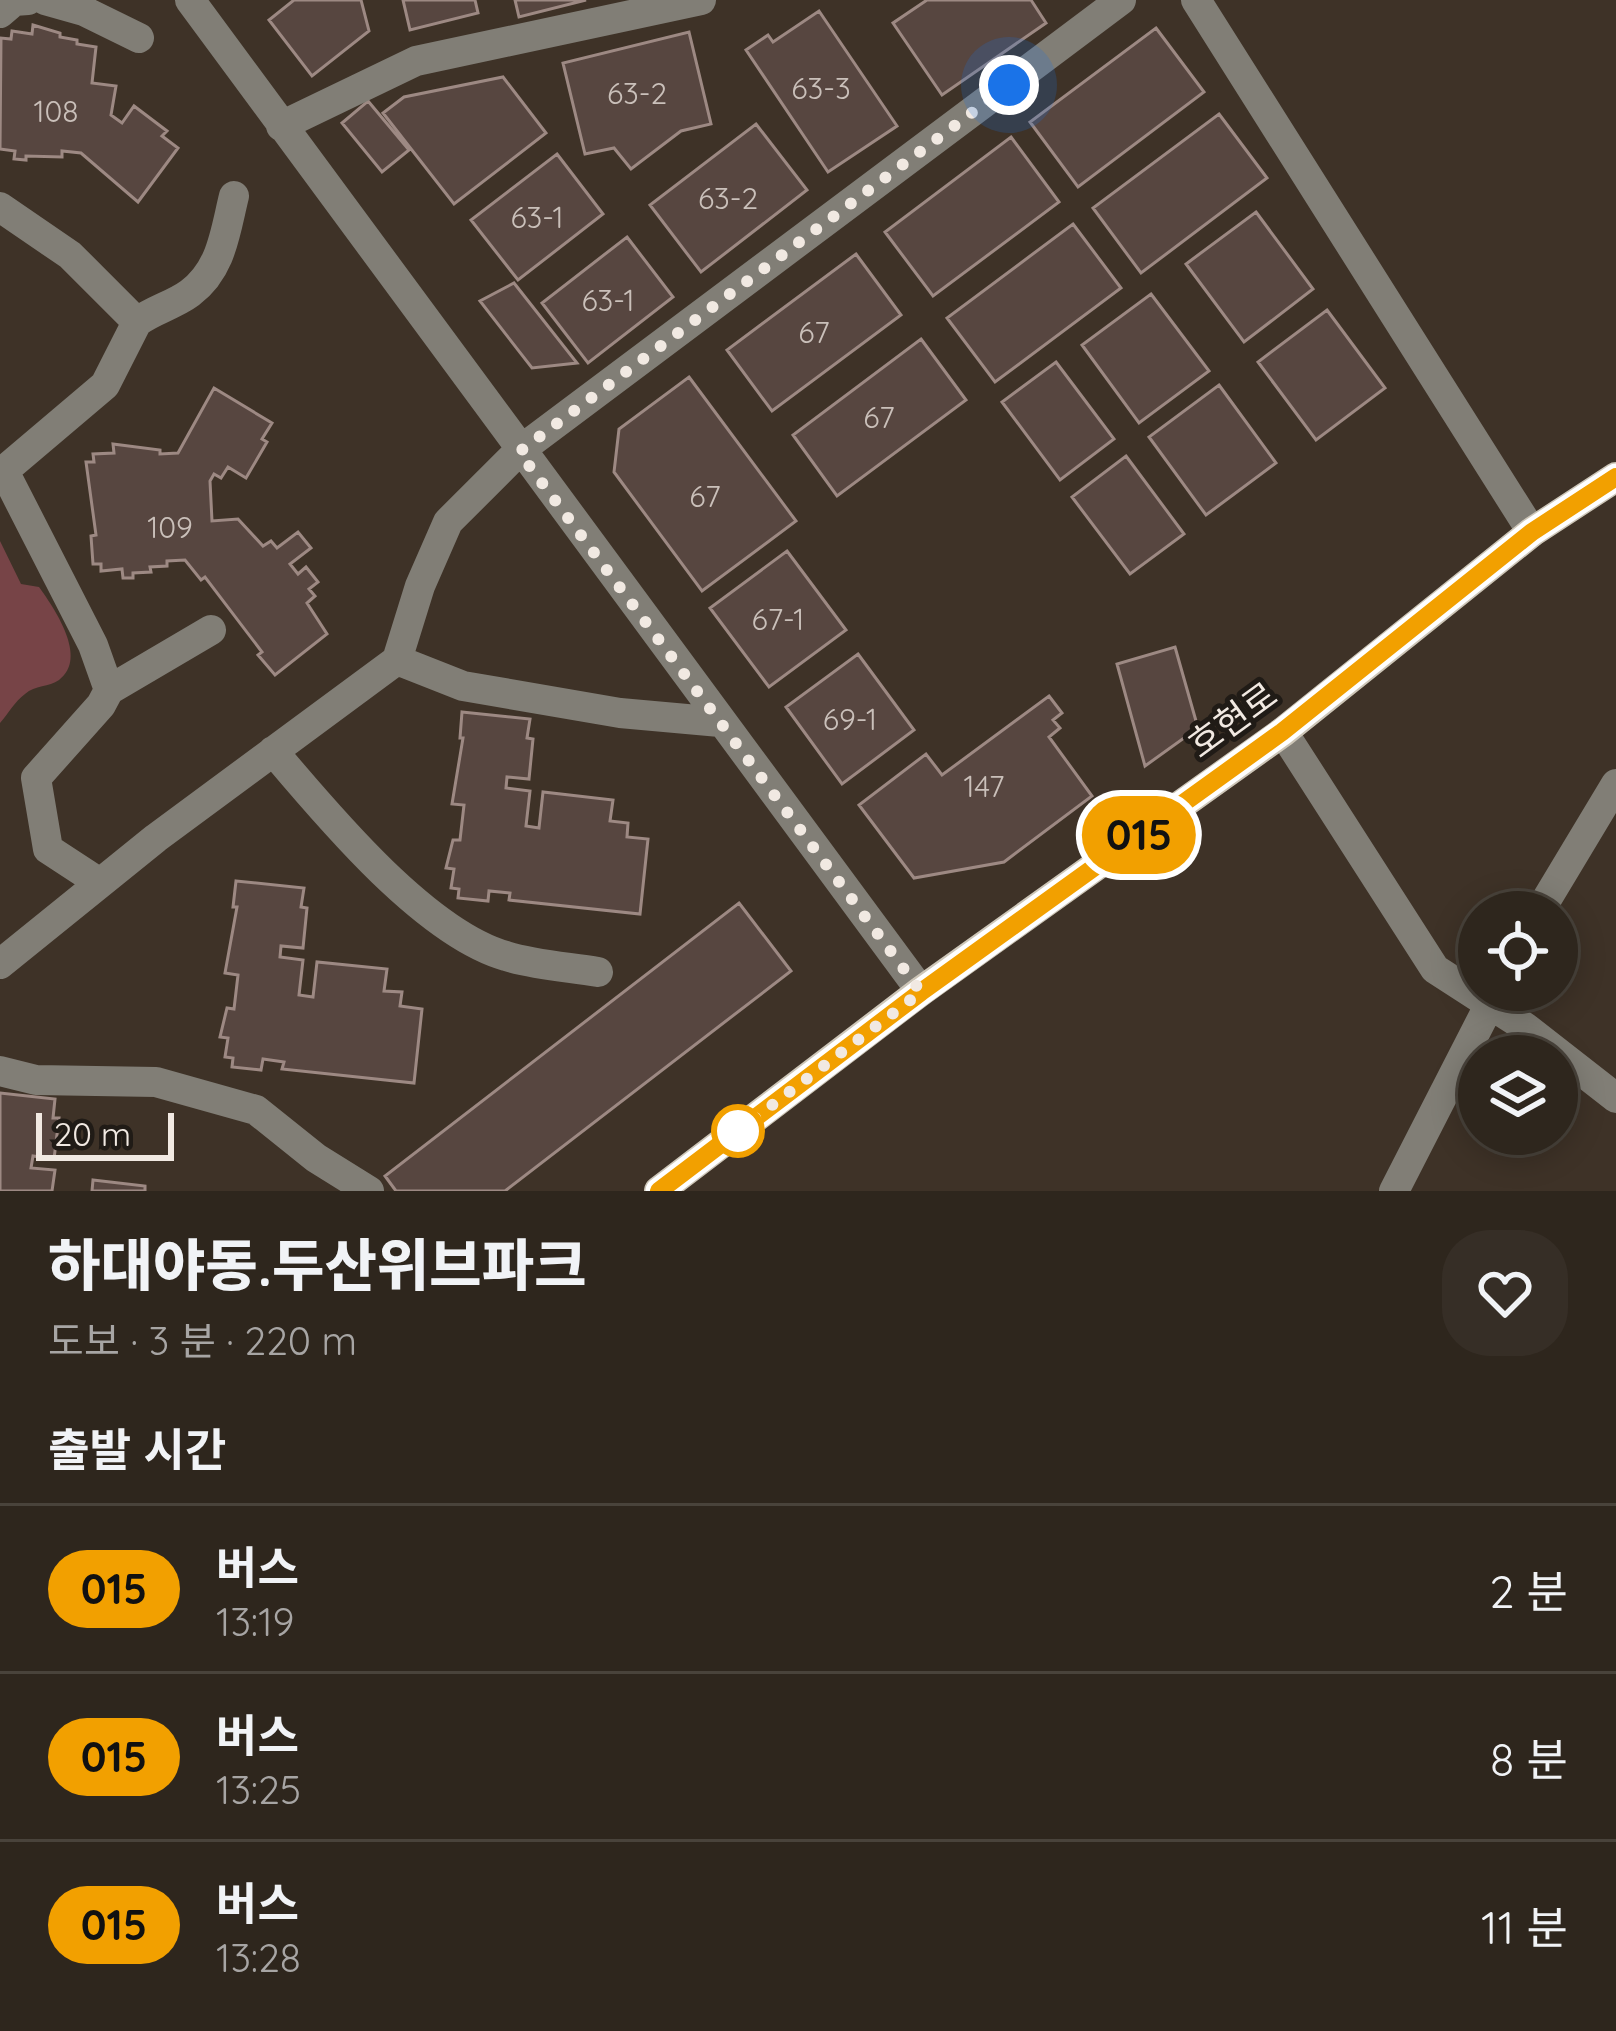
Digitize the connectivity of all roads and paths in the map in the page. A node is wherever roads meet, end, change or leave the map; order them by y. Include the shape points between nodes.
1 (28, 0) edge
2 (45, 0) edge
3 (190, 0) edge
4 (701, 0) edge
5 (1121, 0) edge
6 (1196, 0) edge
7 (0, 13) edge
8 (140, 38) dead end
9 (281, 126) junction
10 (234, 196) dead end
11 (0, 207) edge
12 (137, 322) junction
13 (519, 452) junction
14 (2, 472) edge
15 (1616, 477) edge
16 (1532, 532) junction
17 (211, 630) dead end
18 (397, 660) junction
19 (109, 690) junction
20 (720, 722) junction
21 (1282, 732) junction
22 (273, 752) junction
23 (1616, 784) edge
24 (100, 883) junction
25 (1552, 891) edge
26 (0, 964) edge
27 (598, 972) dead end
28 (1458, 980) edge
29 (921, 992) junction
30 (1486, 1011) edge
31 (1507, 1011) edge
32 (0, 1071) edge
33 (1616, 1098) edge
34 (369, 1191) edge
35 (659, 1191) edge
36 (1394, 1191) edge

1 - 7 street
2 - 8 street
3 - 9 street
4 - 9 street via 416,61
5 - 13 street
6 - 16 street
9 - 13 street
10 - 12 street via 217,263 189,294
11 - 12 street via 70,255
12 - 14 street via 106,386
13 - 18 street via 448,522
13 - 20 street
14 - 19 street
15 - 16 main road, 호현로
16 - 21 main road, 호현로
17 - 19 street
18 - 20 street via 463,686
18 - 22 street
19 - 24 street via 36,778 48,848
20 - 29 street
21 - 28 street via 1435,969
21 - 29 main road, 호현로
22 - 24 street
22 - 27 street via 339,830 437,919 504,956
23 - 25 street
24 - 26 street
29 - 35 main road, 호현로
30 - 36 street
31 - 33 street
32 - 34 street via 36,1080 157,1082 256,1110

